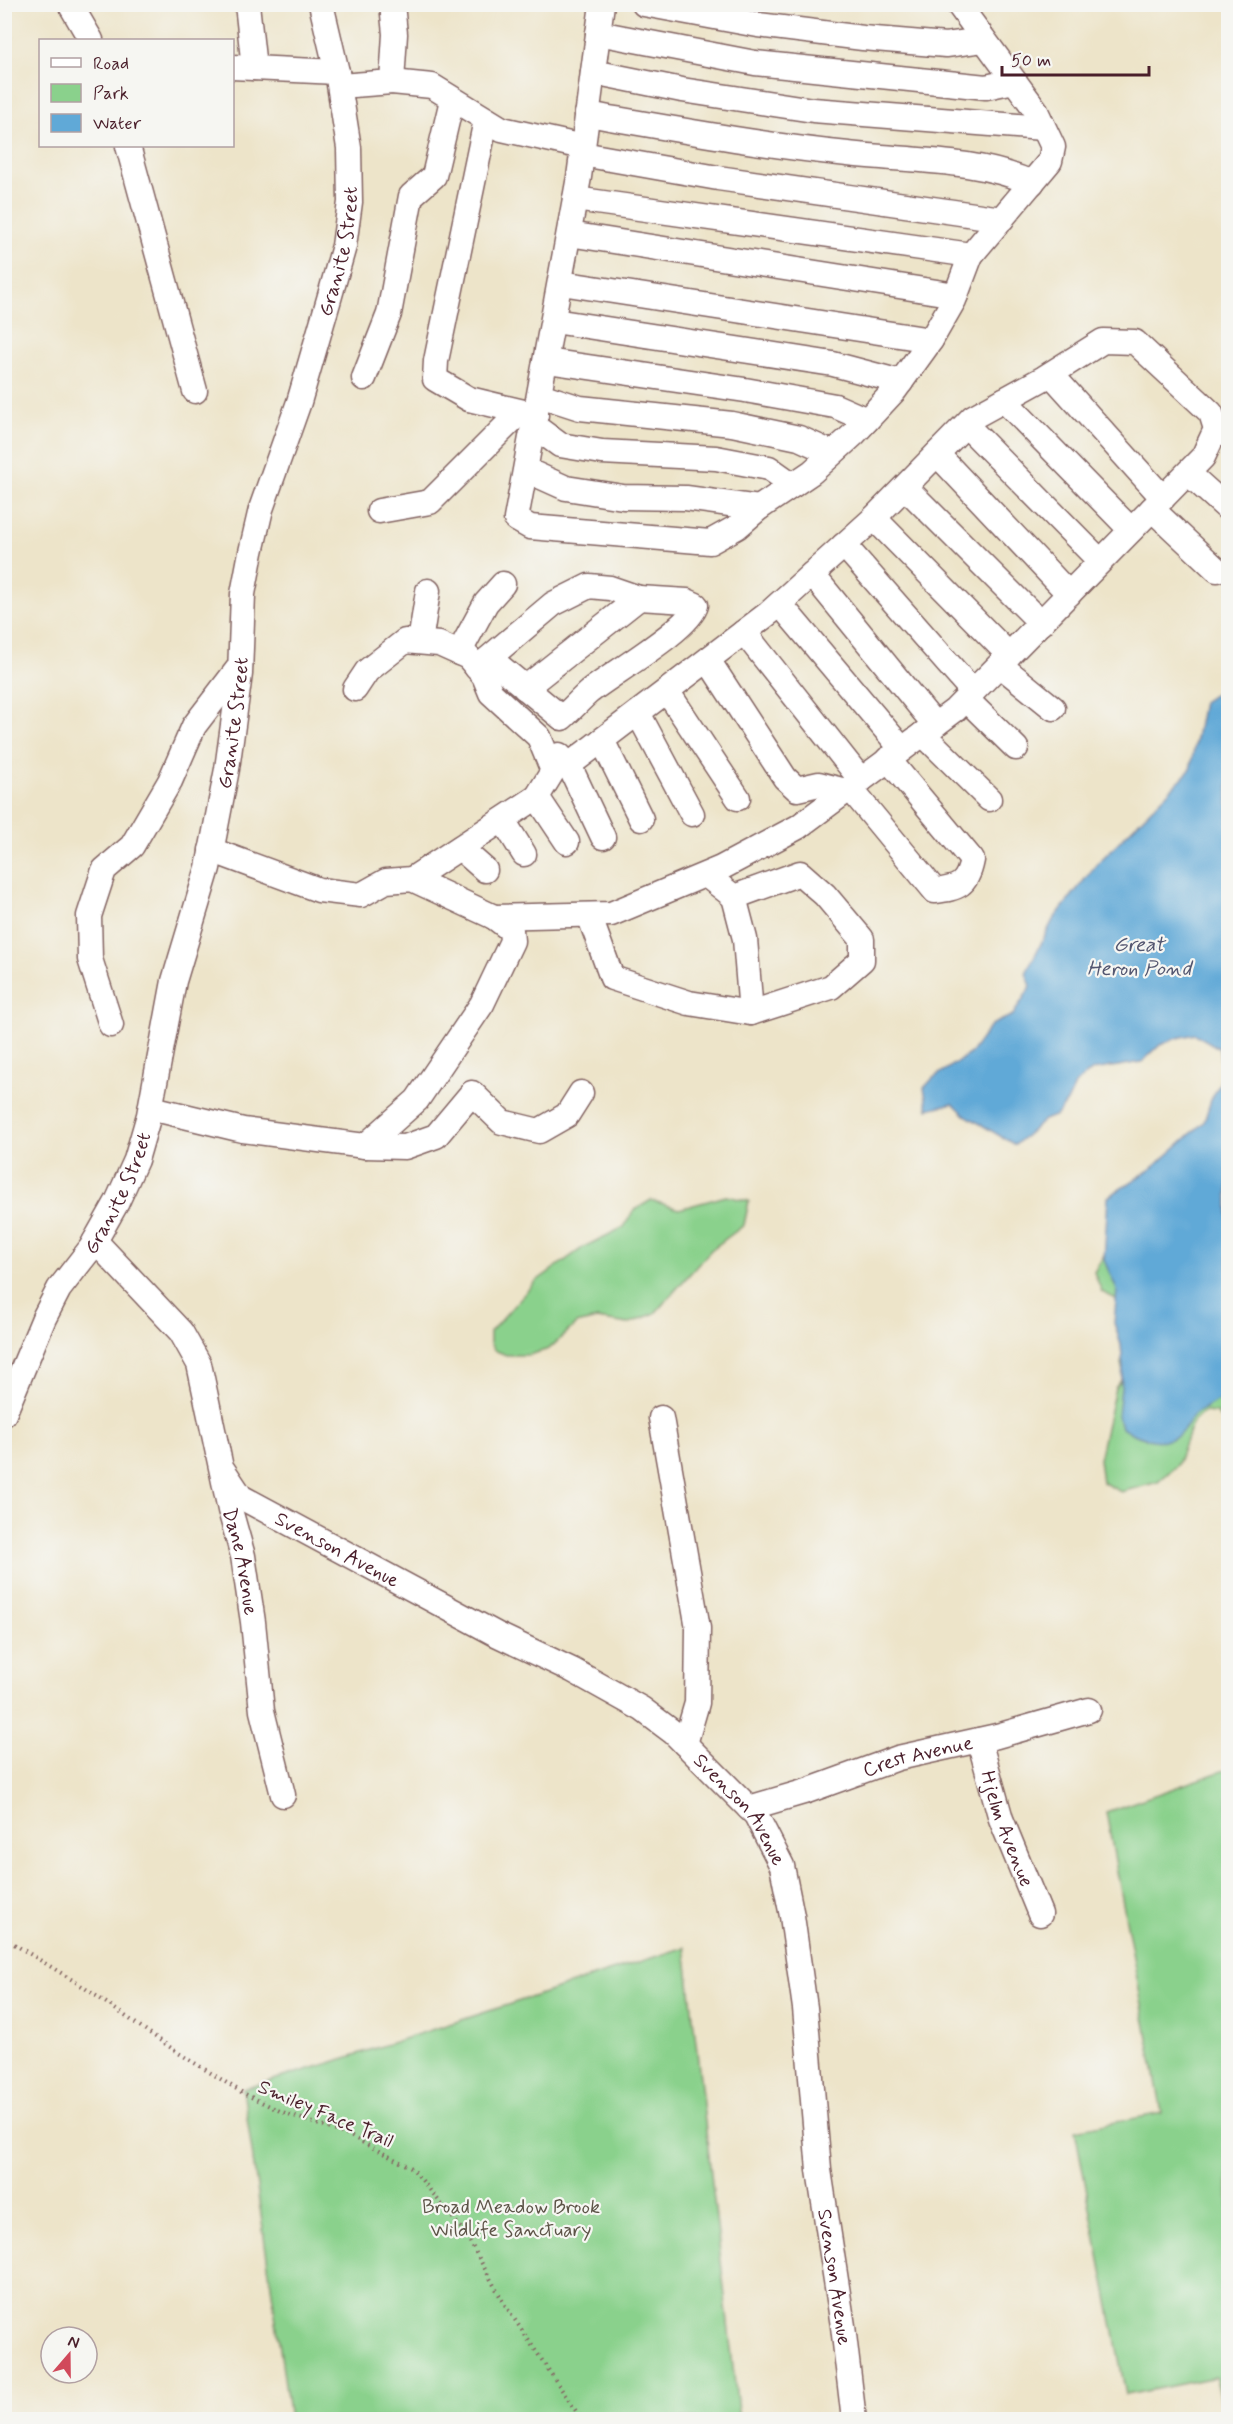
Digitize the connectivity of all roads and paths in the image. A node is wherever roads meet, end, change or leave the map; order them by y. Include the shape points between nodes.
1 (70, 4) edge
2 (247, 4) edge
3 (321, 4) edge
4 (392, 4) edge
5 (602, 4) edge
6 (644, 4) edge
7 (958, 4) edge
8 (598, 33) junction
9 (90, 39) edge
10 (983, 40) junction
11 (243, 67) edge
12 (593, 72) junction
13 (339, 79) junction
14 (1014, 81) junction
15 (392, 82) junction
16 (452, 100) junction
17 (587, 114) junction
18 (486, 120) junction
19 (1043, 128) junction
20 (128, 147) edge
21 (582, 151) junction
22 (1032, 183) junction
23 (575, 199) junction
24 (1002, 219) junction
25 (569, 234) junction
26 (971, 255) junction
27 (561, 283) junction
28 (956, 295) junction
29 (554, 321) junction
30 (931, 340) junction
31 (547, 361) junction
32 (1051, 374) junction
33 (364, 378) dead end
34 (901, 382) junction
35 (195, 391) dead end
36 (1004, 400) junction
37 (533, 412) junction
38 (1211, 413) junction
39 (867, 420) junction
40 (966, 425) junction
41 (1228, 433) edge
42 (832, 453) junction
43 (937, 454) junction
44 (526, 470) junction
45 (1188, 473) junction
46 (793, 485) junction
47 (905, 487) junction
48 (1158, 503) junction
49 (759, 508) junction
50 (1228, 509) edge
51 (379, 511) dead end
52 (874, 518) junction
53 (1131, 530) junction
54 (844, 545) junction
55 (1100, 561) junction
56 (1217, 570) dead end
57 (812, 574) junction
58 (503, 584) dead end
59 (428, 591) dead end
60 (1069, 594) junction
61 (639, 598) junction
62 (780, 604) junction
63 (1041, 623) junction
64 (744, 632) junction
65 (420, 642) junction
66 (708, 660) junction
67 (1004, 660) junction
68 (468, 661) junction
69 (240, 666) junction
70 (525, 688) junction
71 (355, 689) dead end
72 (667, 691) junction
73 (970, 695) junction
74 (1053, 708) dead end
75 (638, 713) junction
76 (929, 729) junction
77 (540, 737) junction
78 (602, 740) junction
79 (1016, 748) dead end
80 (895, 754) junction
81 (569, 765) junction
82 (852, 786) junction
83 (537, 797) junction
84 (738, 798) dead end
85 (989, 799) dead end
86 (692, 814) dead end
87 (641, 819) dead end
88 (503, 820) junction
89 (603, 837) dead end
90 (567, 842) dead end
91 (460, 848) junction
92 (211, 850) junction
93 (524, 854) dead end
94 (485, 870) dead end
95 (706, 874) junction
96 (412, 879) junction
97 (734, 897) junction
98 (589, 915) junction
99 (494, 917) junction
100 (751, 1013) junction
101 (111, 1025) dead end
102 (581, 1093) dead end
103 (151, 1108) junction
104 (365, 1146) junction
105 (95, 1240) junction
106 (4, 1414) edge
107 (662, 1418) dead end
108 (223, 1470) junction
109 (1089, 1710) dead end
110 (979, 1740) junction
111 (685, 1744) junction
112 (283, 1795) dead end
113 (749, 1808) junction
114 (1040, 1914) dead end
115 (4, 1938) edge
116 (582, 2420) edge
117 (854, 2420) edge

1 - 9 street
2 - 11 street
3 - 13 street, Granite Street
4 - 15 street
5 - 8 street
6 - 10 street via 758,25 863,38 946,45
7 - 10 street
8 - 12 street
8 - 14 street via 766,64 986,87
10 - 14 street
11 - 13 street
12 - 17 street
12 - 19 street via 813,110
13 - 15 street
13 - 69 street, Granite Street via 349,148 350,202 344,246 299,402 261,509 243,594
14 - 19 street via 1035,109
15 - 16 street via 432,86
16 - 18 street
16 - 33 street via 434,176 411,196 389,314
17 - 21 street
17 - 22 street via 750,141 981,167
18 - 21 street via 502,129
18 - 37 street via 435,379 469,399
19 - 22 street via 1053,147 1050,161
20 - 35 street
21 - 23 street
21 - 24 street via 718,178
22 - 24 street
23 - 25 street
23 - 26 street
24 - 26 street
25 - 27 street
25 - 28 street
26 - 28 street
27 - 29 street
27 - 30 street
28 - 30 street
29 - 31 street
29 - 34 street via 832,364
30 - 34 street
31 - 37 street
31 - 39 street via 835,406
32 - 36 street
32 - 38 street via 1103,341 1135,342
32 - 48 street
34 - 39 street
36 - 40 street
36 - 53 street
37 - 42 street via 580,408 732,424 799,438
37 - 44 street
37 - 46 street via 560,445 602,452 716,458 769,468
37 - 51 street via 430,502
38 - 41 street
38 - 45 street via 1216,429 1203,457
39 - 42 street
40 - 43 street
40 - 55 street
42 - 46 street
43 - 47 street
43 - 60 street
44 - 49 street via 566,488 623,497 686,498
44 - 49 street via 516,519 530,527 710,542 737,527
45 - 48 street
45 - 50 street
46 - 49 street
47 - 52 street
47 - 63 street
48 - 53 street
48 - 56 street
52 - 54 street
52 - 67 street
53 - 55 street
54 - 57 street
54 - 73 street
55 - 60 street
57 - 62 street
57 - 76 street
58 - 68 street via 486,603
59 - 65 street
60 - 63 street
61 - 68 street via 589,586 553,604
61 - 70 street
61 - 70 street via 687,601 696,605 695,612 588,693 562,718
62 - 64 street
62 - 80 street
63 - 67 street
64 - 66 street
64 - 82 street
65 - 68 street via 439,644
65 - 71 street via 405,641 388,653 367,671
66 - 72 street
66 - 82 street via 785,778 797,789 819,784
67 - 73 street
67 - 74 street
68 - 70 street via 499,666
68 - 77 street via 484,676 490,693
69 - 92 street, Granite Street via 227,769
69 - 101 street via 194,726 170,781 132,846 104,870 89,916 90,959
72 - 75 street
72 - 84 street
73 - 76 street
73 - 79 street
75 - 78 street
75 - 86 street
76 - 80 street
76 - 85 street
77 - 81 street
77 - 83 street via 553,771
78 - 81 street
78 - 87 street
80 - 82 street
80 - 82 street via 972,860 969,875 957,888 935,891
81 - 89 street
82 - 95 street via 798,827
83 - 88 street
83 - 90 street
88 - 91 street
88 - 93 street
91 - 94 street
91 - 96 street
92 - 96 street via 319,890 361,895 386,881
92 - 103 street, Granite Street via 174,981
95 - 97 street
95 - 98 street via 611,914
96 - 99 street
97 - 100 street via 745,939
97 - 100 street via 800,873 825,895 862,939 862,960 831,987
98 - 99 street
98 - 100 street via 612,978 689,1003
99 - 104 street via 511,930 512,941 482,1004 417,1100
102 - 104 street via 567,1115 539,1131 502,1122 472,1093 436,1136 405,1147
103 - 104 street via 243,1131
103 - 105 street, Granite Street via 136,1160
105 - 106 street, Granite Street via 59,1289
105 - 108 street, Dane Avenue via 183,1335 199,1364
107 - 111 street via 698,1628 697,1703
108 - 111 street, Svenson Avenue via 241,1497 496,1634 572,1670 642,1709
108 - 112 street, Dane Avenue via 243,1556 262,1711
109 - 110 street, Crest Avenue
110 - 113 street, Crest Avenue via 898,1758
110 - 114 street, Hjelm Avenue via 1001,1820
111 - 113 street, Svenson Avenue
113 - 117 street, Svenson Avenue via 782,1866 792,1917 805,2008 819,2170
115 - 116 path, Smiley Face Trail via 243,2093 280,2112 351,2136 412,2168 465,2233 505,2305

